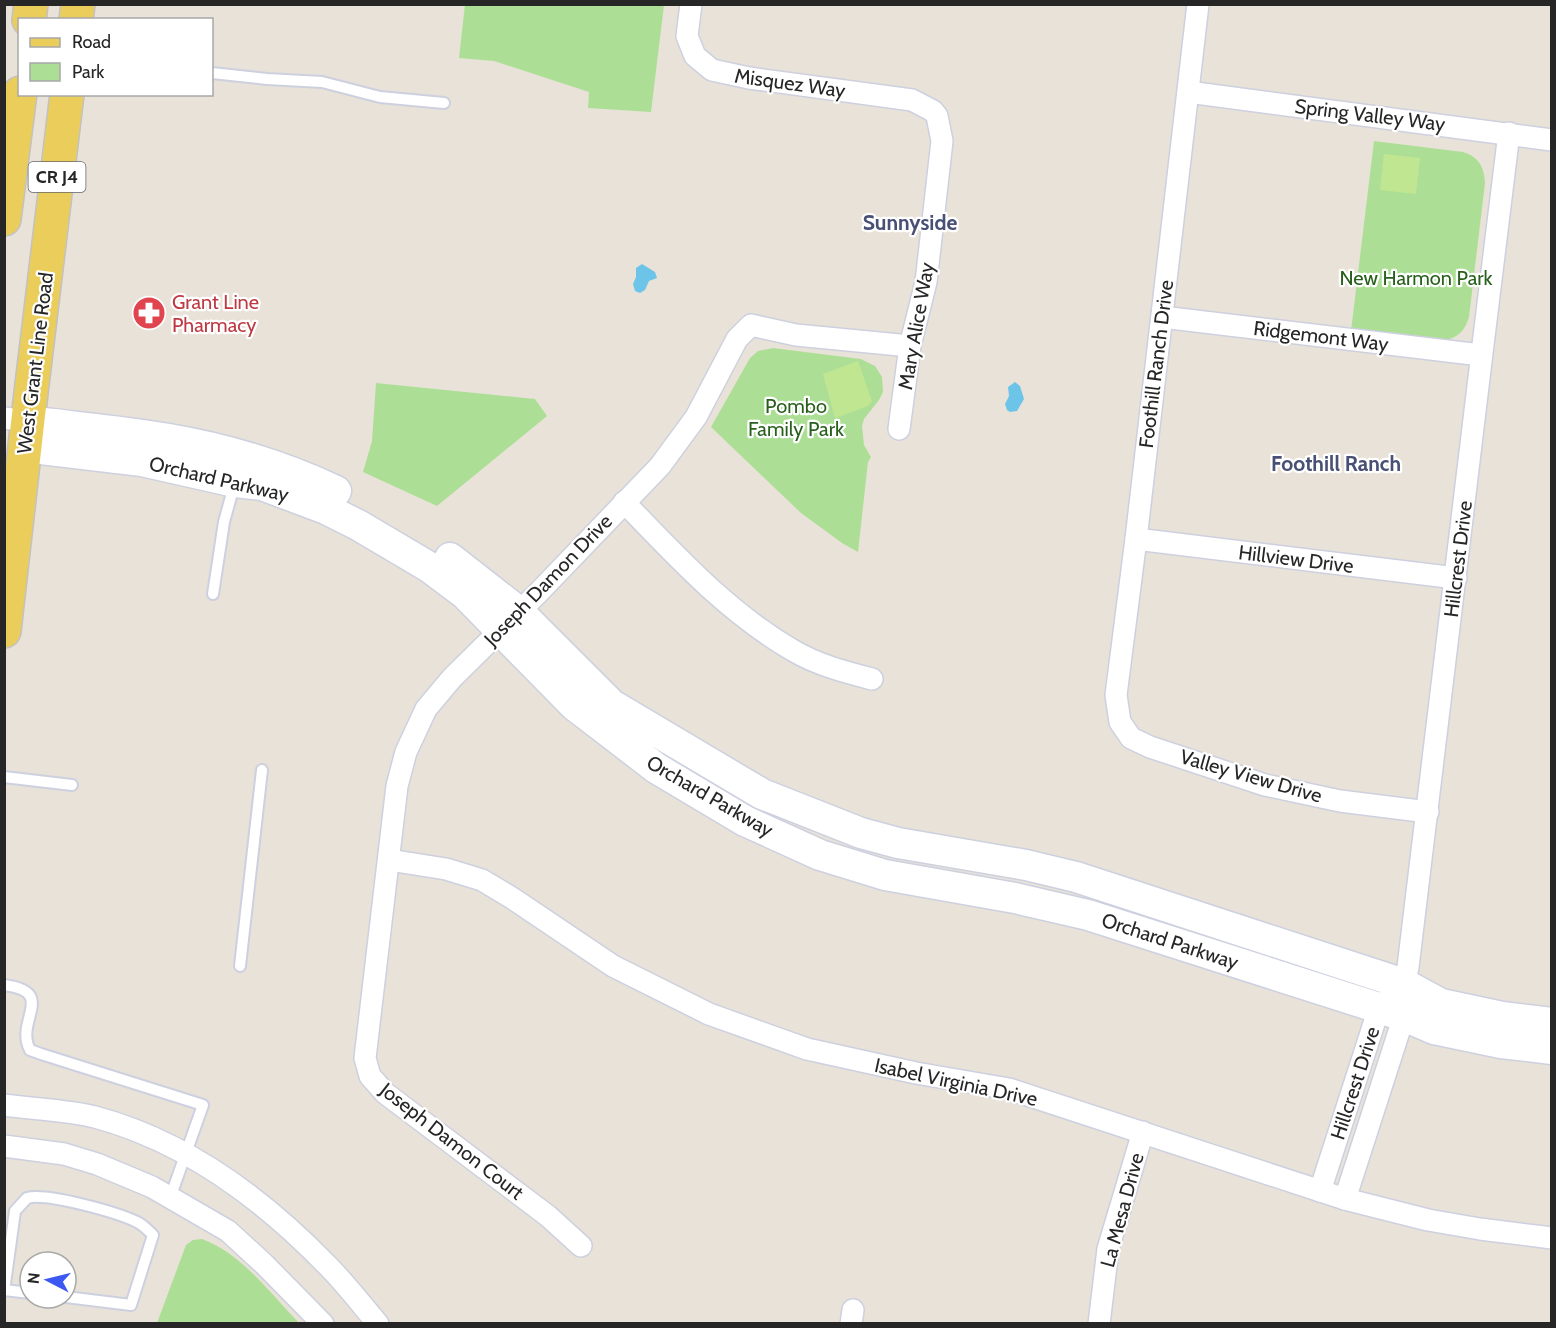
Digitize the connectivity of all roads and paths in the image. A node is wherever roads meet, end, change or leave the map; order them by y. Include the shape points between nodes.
1 (691, 4) edge
2 (1198, 4) edge
3 (213, 73) edge
4 (17, 88) edge
5 (1188, 92) junction
6 (67, 96) edge
7 (444, 103) dead end
8 (937, 116) joint
9 (1509, 133) junction
10 (1551, 140) edge
11 (4, 219) edge
12 (1162, 317) junction
13 (910, 346) junction
14 (1481, 355) junction
15 (899, 429) dead end
16 (15, 433) edge
17 (235, 482) junction
18 (624, 502) junction
19 (1136, 539) junction
20 (1456, 578) junction
21 (213, 594) dead end
22 (510, 621) junction
23 (4, 631) edge
24 (872, 679) dead end
25 (1120, 722) joint
26 (262, 770) dead end
27 (4, 777) edge
28 (72, 785) dead end
29 (1428, 812) junction
30 (389, 860) junction
31 (240, 966) dead end
32 (1404, 984) junction
33 (4, 986) edge
34 (1391, 1012) junction
35 (370, 1014) joint
36 (1551, 1023) edge
37 (1551, 1049) edge
38 (4, 1105) edge
39 (1143, 1132) junction
40 (4, 1146) edge
41 (187, 1154) junction
42 (1320, 1191) junction
43 (170, 1198) junction
44 (1345, 1199) junction
45 (1551, 1238) edge
46 (581, 1246) dead end
47 (5, 1290) edge
48 (78, 1298) edge
49 (322, 1323) edge
50 (378, 1323) edge
51 (1099, 1323) edge

1 - 8 street, Misquez Way via 687,36 695,56 712,70 912,100
2 - 5 street, Foothill Ranch Drive
3 - 7 lane via 322,82 380,97
4 - 11 main road, CR J4
5 - 9 street, Spring Valley Way
5 - 12 street, Foothill Ranch Drive
6 - 16 main road, West Grant Line Road / CR J4
8 - 13 street, Mary Alice Way via 942,141 926,282
9 - 10 street, Spring Valley Way
9 - 14 street, Hillcrest Drive
12 - 14 street, Ridgemont Way
12 - 19 street, Foothill Ranch Drive
13 - 15 street, Mary Alice Way
13 - 18 street, Joseph Damon Drive via 796,335 750,325 738,339 696,417 660,466
14 - 20 street, Hillcrest Drive
16 - 17 street, Orchard Parkway
16 - 22 street, Orchard Parkway via 178,441 228,452 297,475 387,517 429,543 476,577
16 - 23 main road, West Grant Line Road / CR J4
17 - 21 lane via 224,522
17 - 22 street, Orchard Parkway via 262,485 358,525
18 - 22 street, Joseph Damon Drive
18 - 24 street via 702,582 757,627 795,652
19 - 20 street, Hillview Drive
19 - 25 street, Foothill Ranch Drive via 1116,695
20 - 29 street, Hillcrest Drive
22 - 30 street, Joseph Damon Drive via 426,709 406,752 397,786
22 - 32 street, Orchard Parkway via 612,705 762,794 861,833 1076,878
22 - 34 street, Orchard Parkway via 574,705 656,768 745,821 820,855 885,875 1015,897 1088,915
25 - 29 street, Valley View Drive via 1131,738 1149,747 1265,785 1340,801
26 - 31 lane
27 - 28 lane
29 - 32 street, Hillcrest Drive
30 - 35 street, Joseph Damon Drive
30 - 39 street, Isabel Virginia Drive via 446,869 482,880 613,966 709,1014 807,1049 1010,1089
32 - 34 street, Hillcrest Drive
32 - 36 street, Orchard Parkway via 1441,1004
33 - 41 lane via 26,989 31,995 26,1038 30,1050 202,1105
34 - 37 street, Orchard Parkway via 1443,1031
34 - 42 street, Hillcrest Drive
34 - 44 street, Hillcrest Drive
35 - 46 street, Joseph Damon Court via 365,1058 370,1076 385,1093 548,1216
38 - 41 street via 94,1116 154,1137
39 - 42 street, Isabel Virginia Drive
39 - 51 street, La Mesa Drive via 1108,1249
40 - 43 street via 64,1154 152,1187
41 - 43 lane
41 - 50 street via 282,1222 328,1266
42 - 44 street, Isabel Virginia Drive
43 - 49 street via 228,1231
44 - 45 street, Isabel Virginia Drive via 1428,1220
47 - 48 lane via 15,1211 27,1197 44,1196 124,1216 153,1235 131,1305

